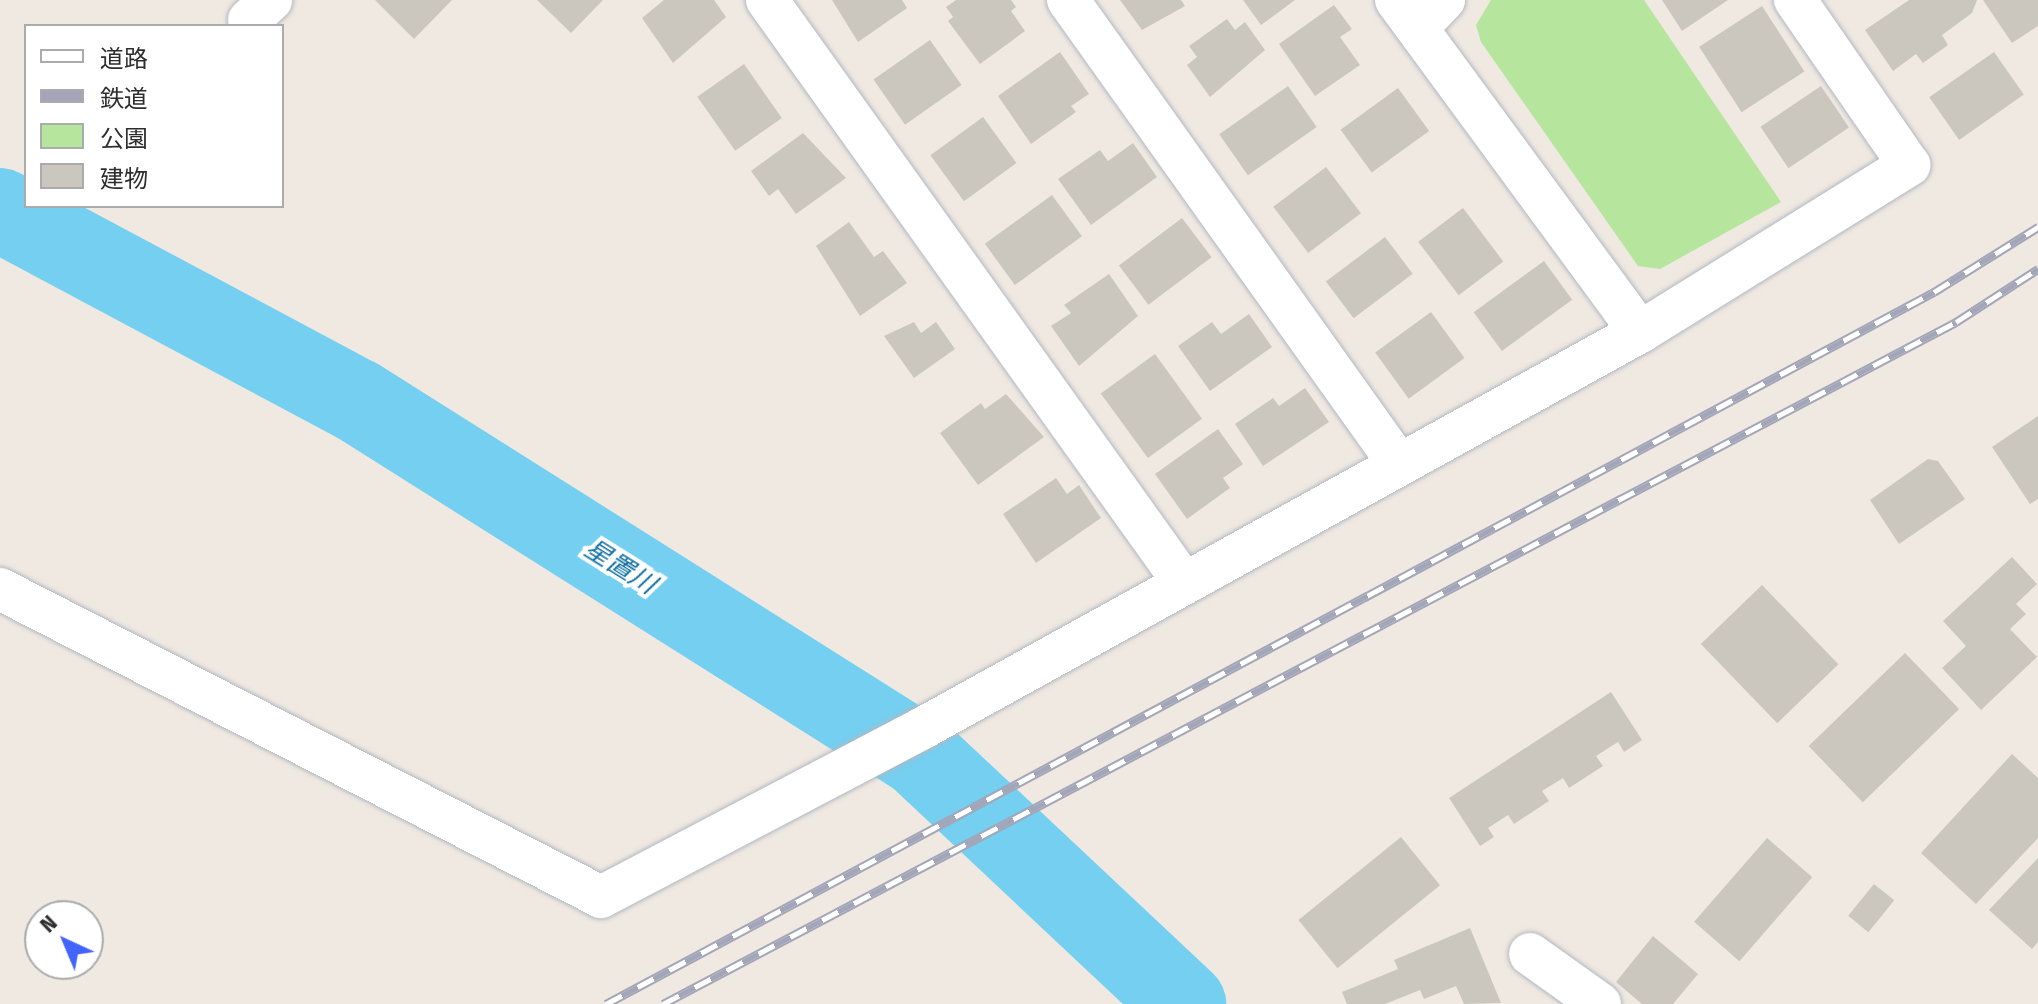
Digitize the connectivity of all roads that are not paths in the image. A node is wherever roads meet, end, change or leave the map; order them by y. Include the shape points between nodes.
1 (767, 0) edge
2 (1068, 0) edge
3 (1795, 0) edge
4 (1419, 9) edge
5 (1640, 332) junction
6 (1398, 463) junction
7 (1182, 580) junction
8 (0, 589) edge
9 (1530, 954) dead end
10 (1600, 1004) edge

1 - 7 street
2 - 6 street
3 - 5 street via 1909,165
4 - 5 street
5 - 6 street
6 - 7 street
7 - 8 street via 923,728 601,897
9 - 10 street

